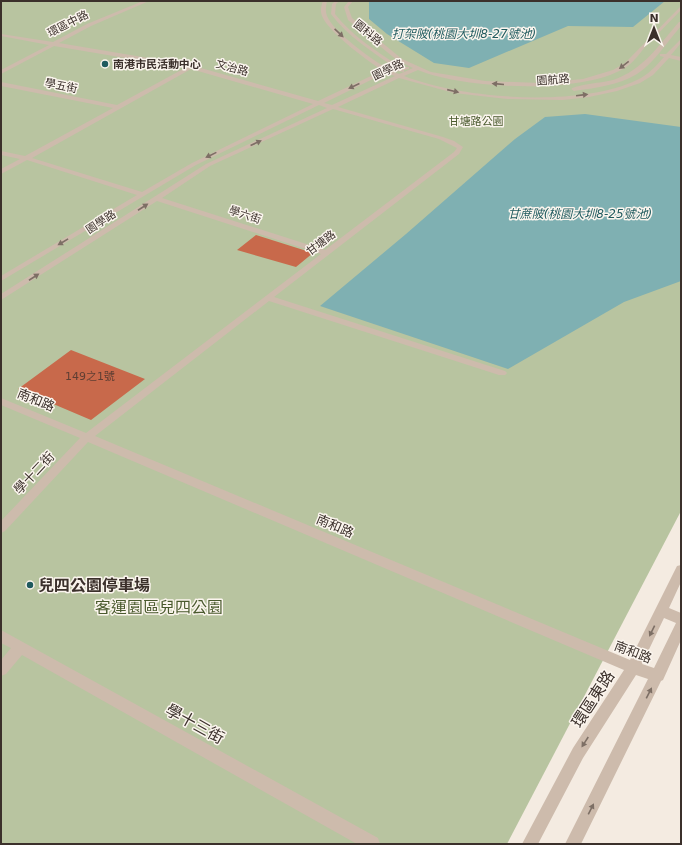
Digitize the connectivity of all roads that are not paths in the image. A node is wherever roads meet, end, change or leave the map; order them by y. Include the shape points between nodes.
1 (147, 1) edge
2 (325, 1) edge
3 (337, 1) edge
4 (351, 1) edge
5 (132, 2) dead end
6 (140, 3) junction
7 (681, 7) edge
8 (681, 23) edge
9 (1, 35) edge
10 (681, 40) edge
11 (52, 43) junction
12 (654, 54) junction
13 (667, 56) junction
14 (681, 59) edge
15 (190, 67) junction
16 (417, 68) junction
17 (402, 71) junction
18 (1, 72) edge
19 (389, 72) junction
20 (398, 76) junction
21 (1, 84) edge
22 (495, 90) dead end
23 (568, 90) dead end
24 (319, 103) junction
25 (118, 107) junction
26 (333, 107) junction
27 (1, 153) edge
28 (26, 158) junction
29 (1, 172) edge
30 (143, 195) junction
31 (156, 198) junction
32 (326, 253) junction
33 (1, 279) edge
34 (1, 298) edge
35 (268, 298) junction
36 (502, 373) dead end
37 (1, 401) edge
38 (87, 437) junction
39 (1, 528) edge
40 (681, 570) edge
41 (661, 610) junction
42 (681, 619) edge
43 (681, 627) edge
44 (1, 636) edge
45 (20, 647) junction
46 (633, 668) junction
47 (1, 670) edge
48 (658, 676) junction
49 (372, 844) edge
50 (530, 844) edge
51 (573, 844) edge

1 - 6 street, 環區中路
2 -> 19 street via 322,11 330,25 374,64
3 - 17 street, 園科路 via 333,14 337,20 364,44
4 - 16 street via 346,7 350,19 400,60
5 - 6 street
6 - 11 street, 環區中路
7 -> 16 street via 627,64 615,71 584,81 514,85 462,80
8 - 12 street, 園航路
9 - 11 street, 文治路
10 - 13 street
11 - 15 street, 文治路
11 - 18 street, 環區中路
12 - 13 street
12 - 23 street, 園航路 via 634,72 618,80
13 - 14 street
20 -> 13 street via 476,95 526,98 571,96 603,92 638,81 651,74
15 - 24 street, 文治路
15 - 25 street
16 - 17 street, 園學路
17 - 19 street, 園學路
17 - 20 street, 園學路
17 - 22 street via 457,85
19 - 20 street
19 -> 24 street, 園學路
20 - 26 street, 園學路
21 - 25 street, 學五街
24 - 26 street, 文治路
24 -> 30 street, 園學路 via 194,164
25 - 28 street
31 -> 26 street, 園學路 via 208,165
26 - 32 street, 甘塘路 via 441,138 460,147 457,153
27 - 28 street
28 - 29 street
28 - 30 street
30 -> 33 street, 園學路
31 - 32 street, 學六街
34 -> 31 street, 園學路
32 - 35 street, 甘塘路
35 - 36 street
35 - 38 street, 甘塘路
37 - 38 street, 南和路
38 - 39 street, 學十二街
38 - 46 street, 南和路
40 - 41 street, 環區東路
41 - 42 street
41 -> 46 street, 環區東路
43 - 48 street
44 - 45 street, 學十三街
45 - 47 street
45 - 49 street, 學十三街
46 - 48 street, 南和路
46 -> 50 street, 環區東路 via 578,753
51 -> 48 street

